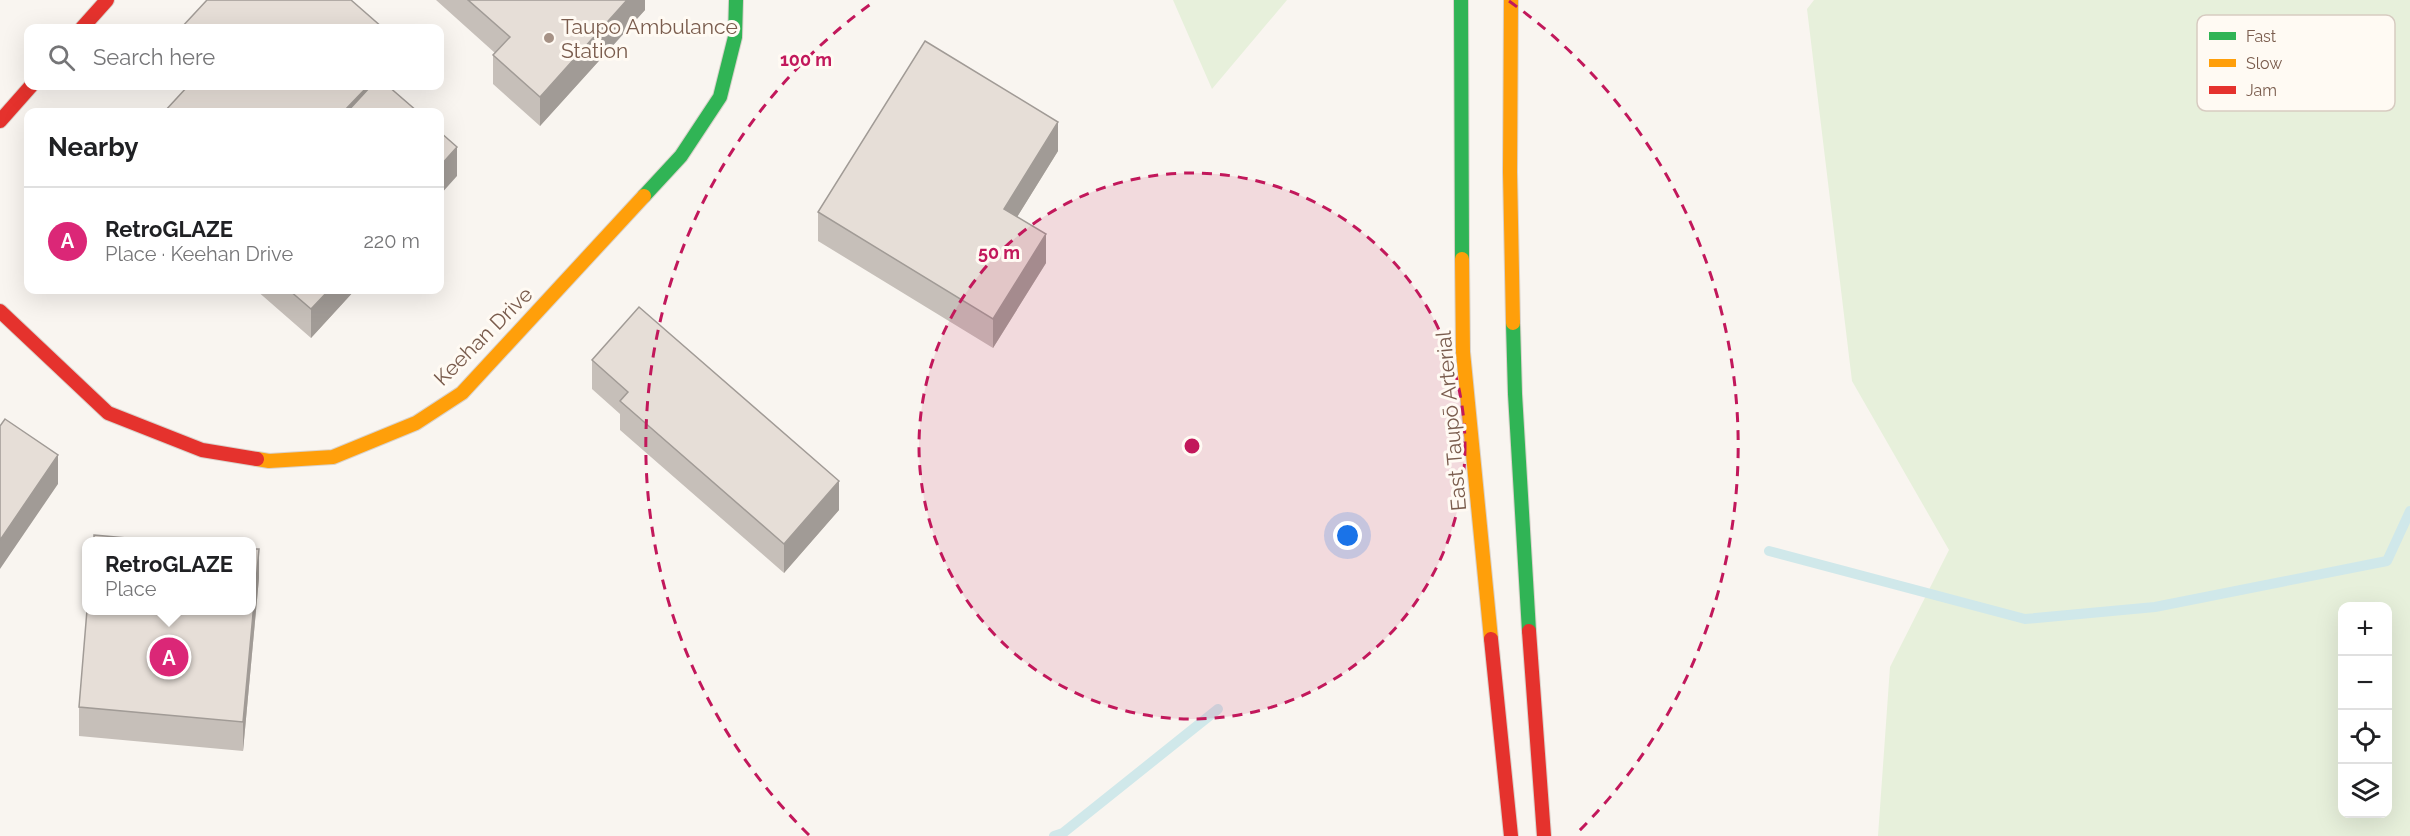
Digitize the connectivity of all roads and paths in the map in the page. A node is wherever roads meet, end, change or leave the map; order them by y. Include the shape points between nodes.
1 (107, 0) edge
2 (736, 0) edge
3 (1461, 0) edge
4 (1511, 0) edge
5 (86, 24) edge
6 (27, 90) edge
7 (0, 121) edge
8 (0, 311) edge
9 (1511, 836) edge
10 (1544, 836) edge

1 - 5 main road
2 - 8 main road, Keehan Drive via 735,36 720,97 681,156 462,393 416,423 333,457 269,461 202,450 108,413
3 - 9 main road, East Taupō Arterial via 1463,352
4 - 10 main road via 1515,394
6 - 7 main road

